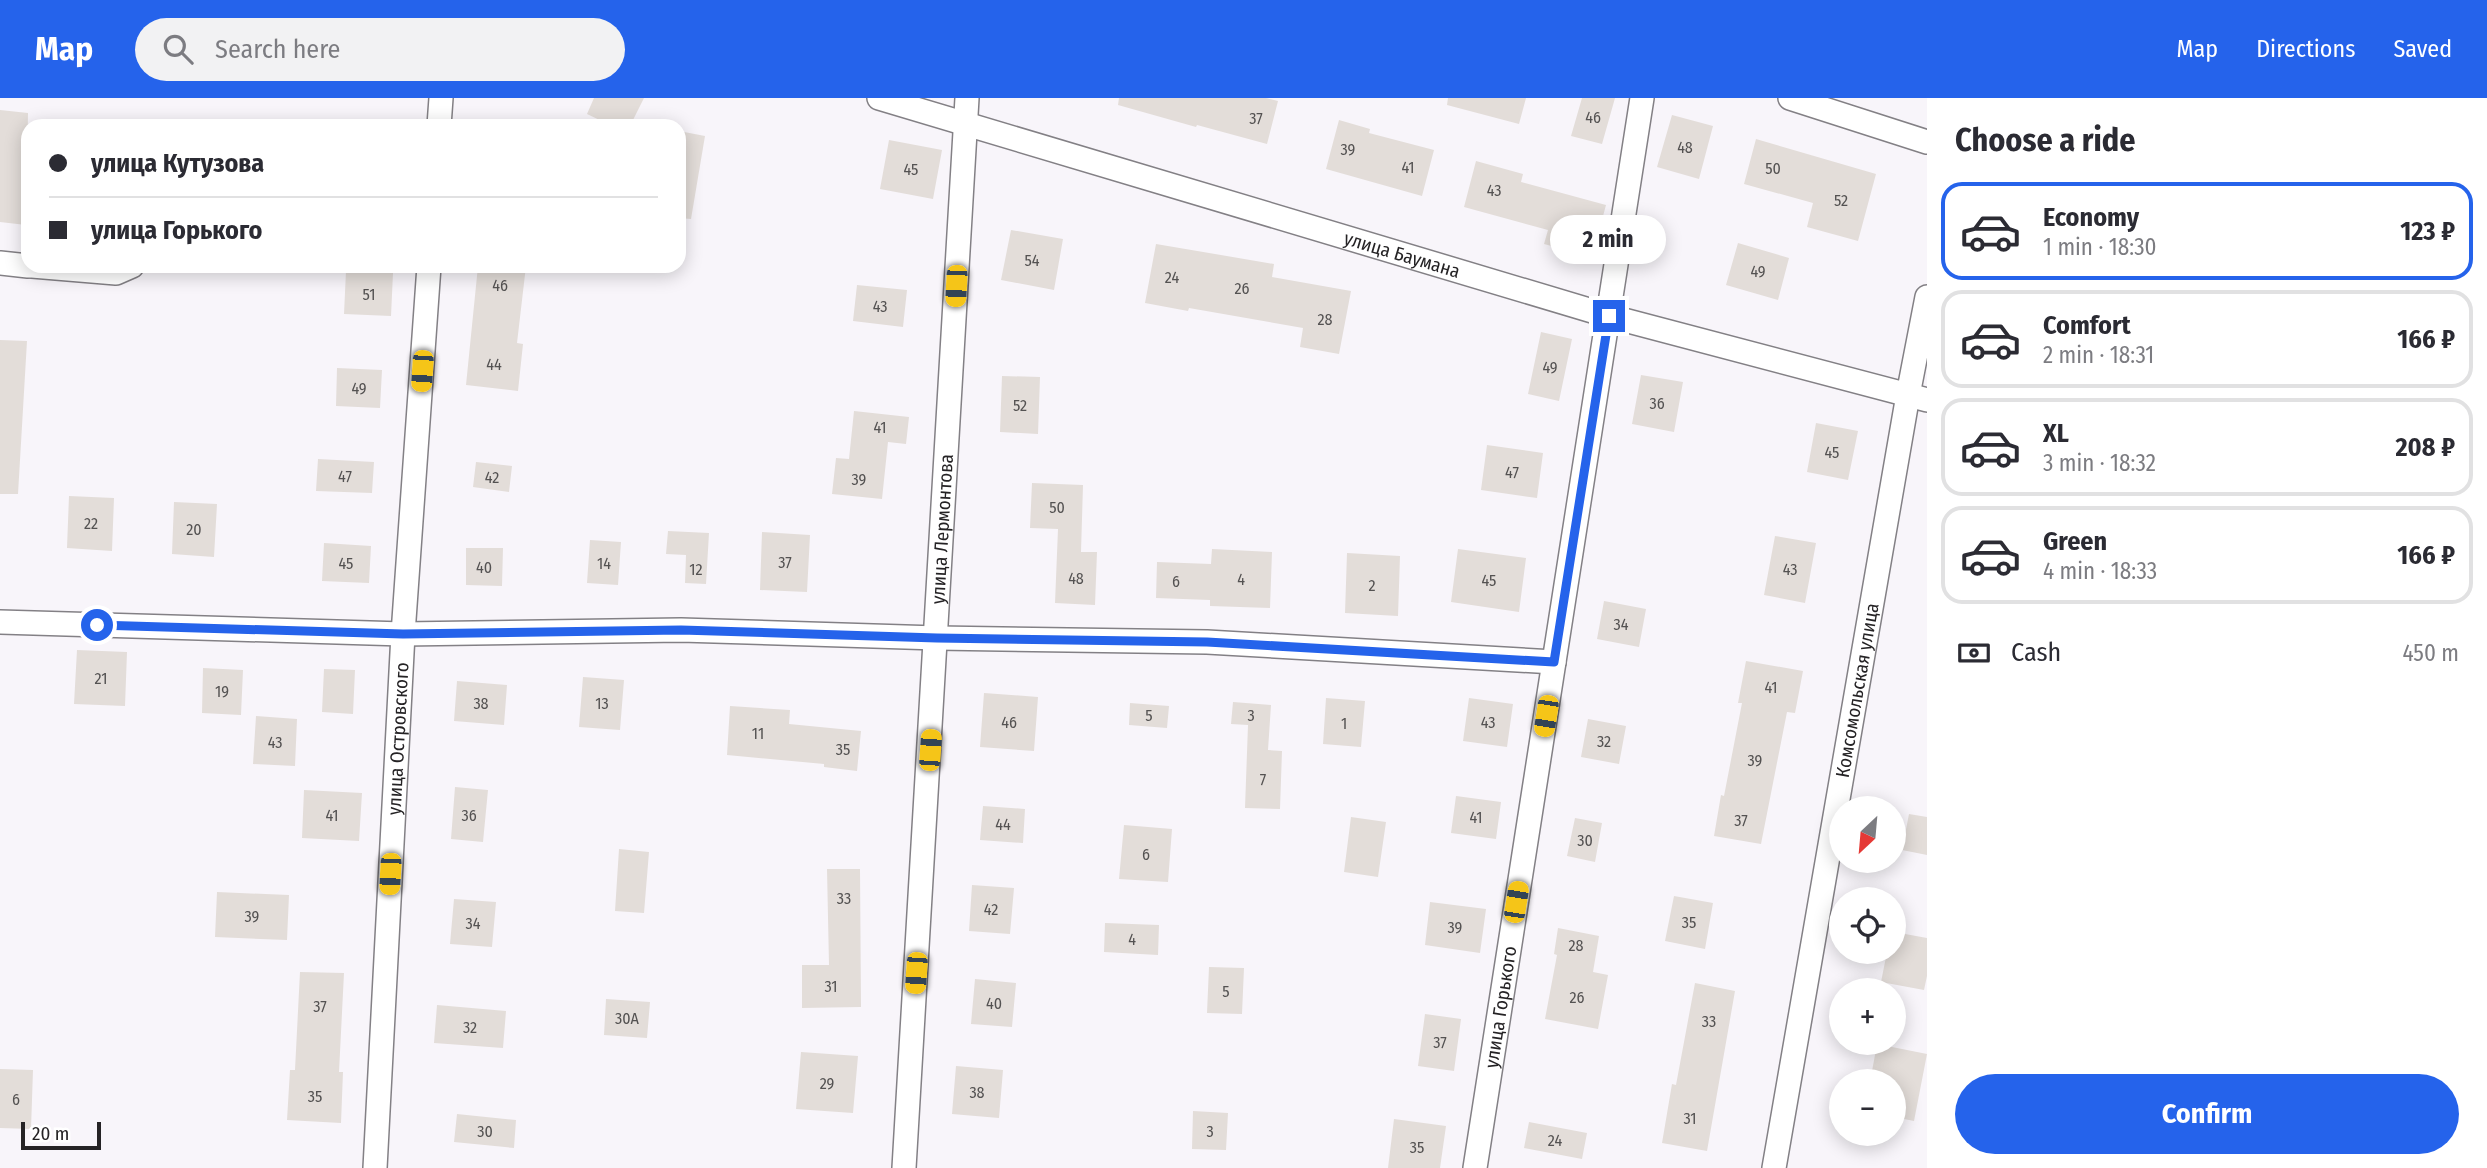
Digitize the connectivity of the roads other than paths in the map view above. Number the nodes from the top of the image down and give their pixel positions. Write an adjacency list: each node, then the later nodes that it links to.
1 (441, 98): 6 (street)
2 (879, 98): 7 (street, улица Баумана)
3 (967, 98): 7 (street, улица Лермонтова)
4 (1642, 98): 13 (street, улица Горького)
5 (1790, 98): 8 (street)
6 (440, 119)
7 (964, 124): 13 (street, улица Баумана); 17 (street, улица Лермонтова)
8 (1927, 142)
9 (0, 263): 10 (street)
10 (21, 265)
11 (429, 273): 16 (street, улица Островского)
12 (1927, 297): 14 (street, Комсомольская улица)
13 (1609, 316): 14 (street, улица Баумана); 18 (street, улица Горького)
14 (1917, 398): 22 (street, Комсомольская улица)
15 (0, 622): 16 (street)
16 (403, 634): 17 (street); 19 (street, улица Островского)
17 (937, 638): 18 (street); 20 (street, улица Лермонтова)
18 (1554, 662): 21 (street, улица Горького)
19 (375, 1168)
20 (904, 1168)
21 (1475, 1168)
22 (1774, 1168)

